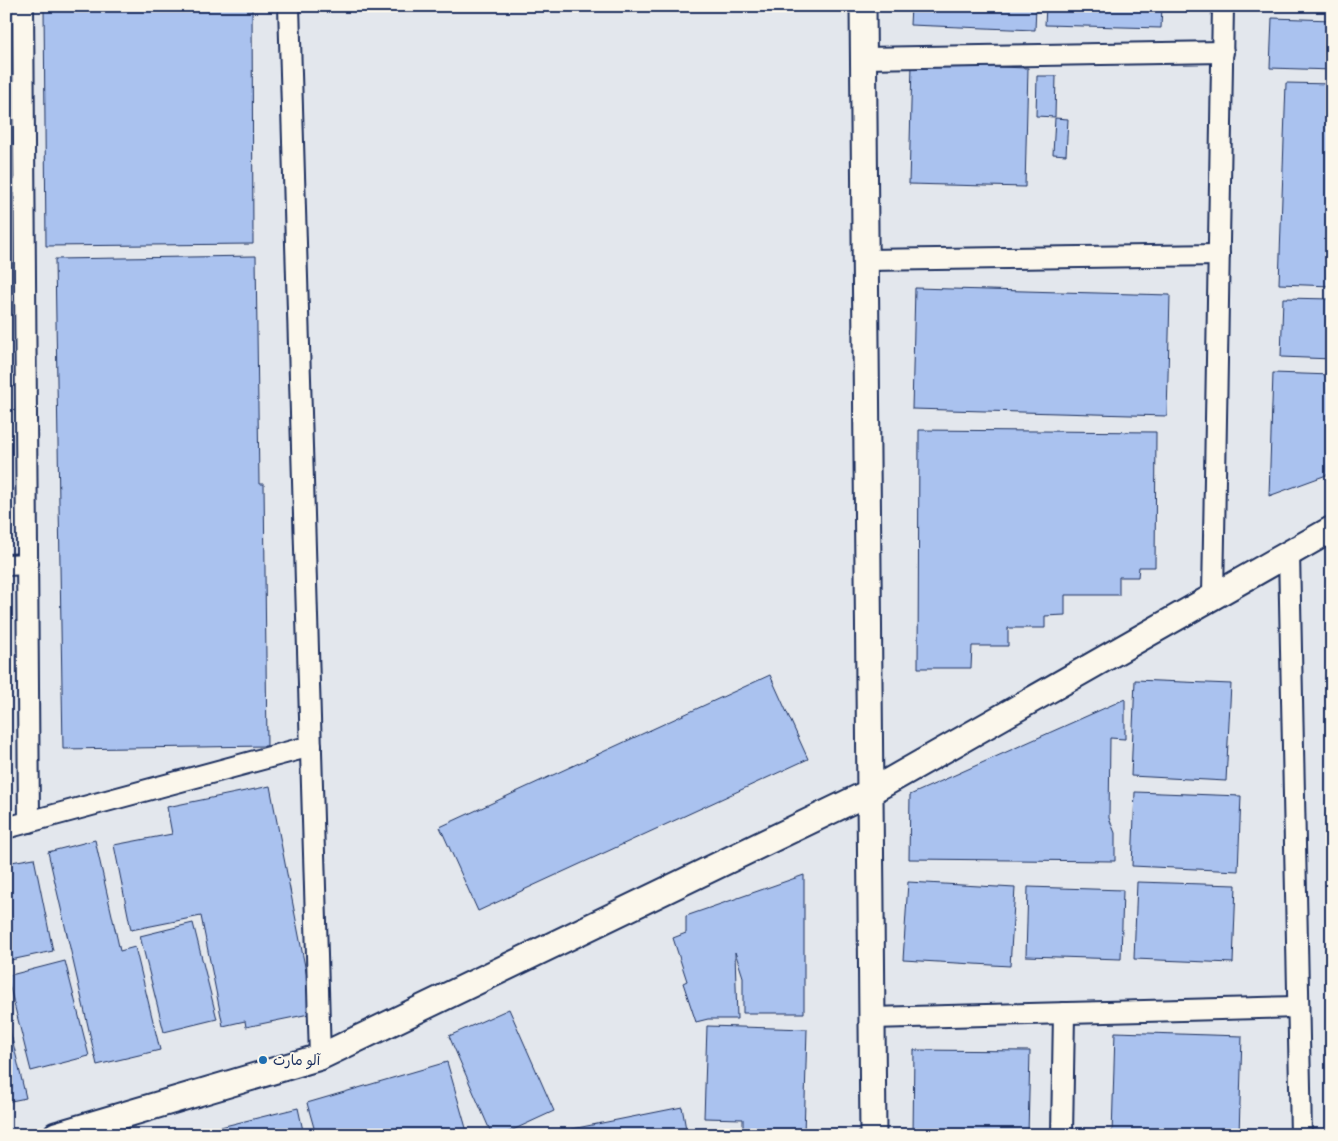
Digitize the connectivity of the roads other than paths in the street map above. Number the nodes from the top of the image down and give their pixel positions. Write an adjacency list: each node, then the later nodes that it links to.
1 (23, 6): 5 (street)
2 (289, 6): 16 (street)
3 (863, 6): 7 (street)
4 (1224, 6): 6 (street)
5 (15, 33): 10 (street)
6 (1223, 52): 7 (street); 8 (street)
7 (864, 58): 9 (street)
8 (1219, 255): 9 (street); 15 (street)
9 (866, 260): 17 (street)
10 (16, 289): 13 (street)
11 (1332, 529): 12 (street)
12 (1290, 553): 15 (street); 20 (street)
13 (28, 564): 14 (street); 18 (street)
14 (6, 565)
15 (1213, 596): 17 (street)
16 (311, 746): 18 (street); 23 (street)
17 (870, 792): 22 (street); 23 (street)
18 (30, 822): 19 (street)
19 (6, 828)
20 (1298, 1007): 21 (street); 27 (street)
21 (1064, 1013): 22 (street); 26 (street)
22 (872, 1018): 25 (street)
23 (320, 1057): 24 (street)
24 (56, 1135)
25 (873, 1135)
26 (1062, 1135)
27 (1301, 1135)

